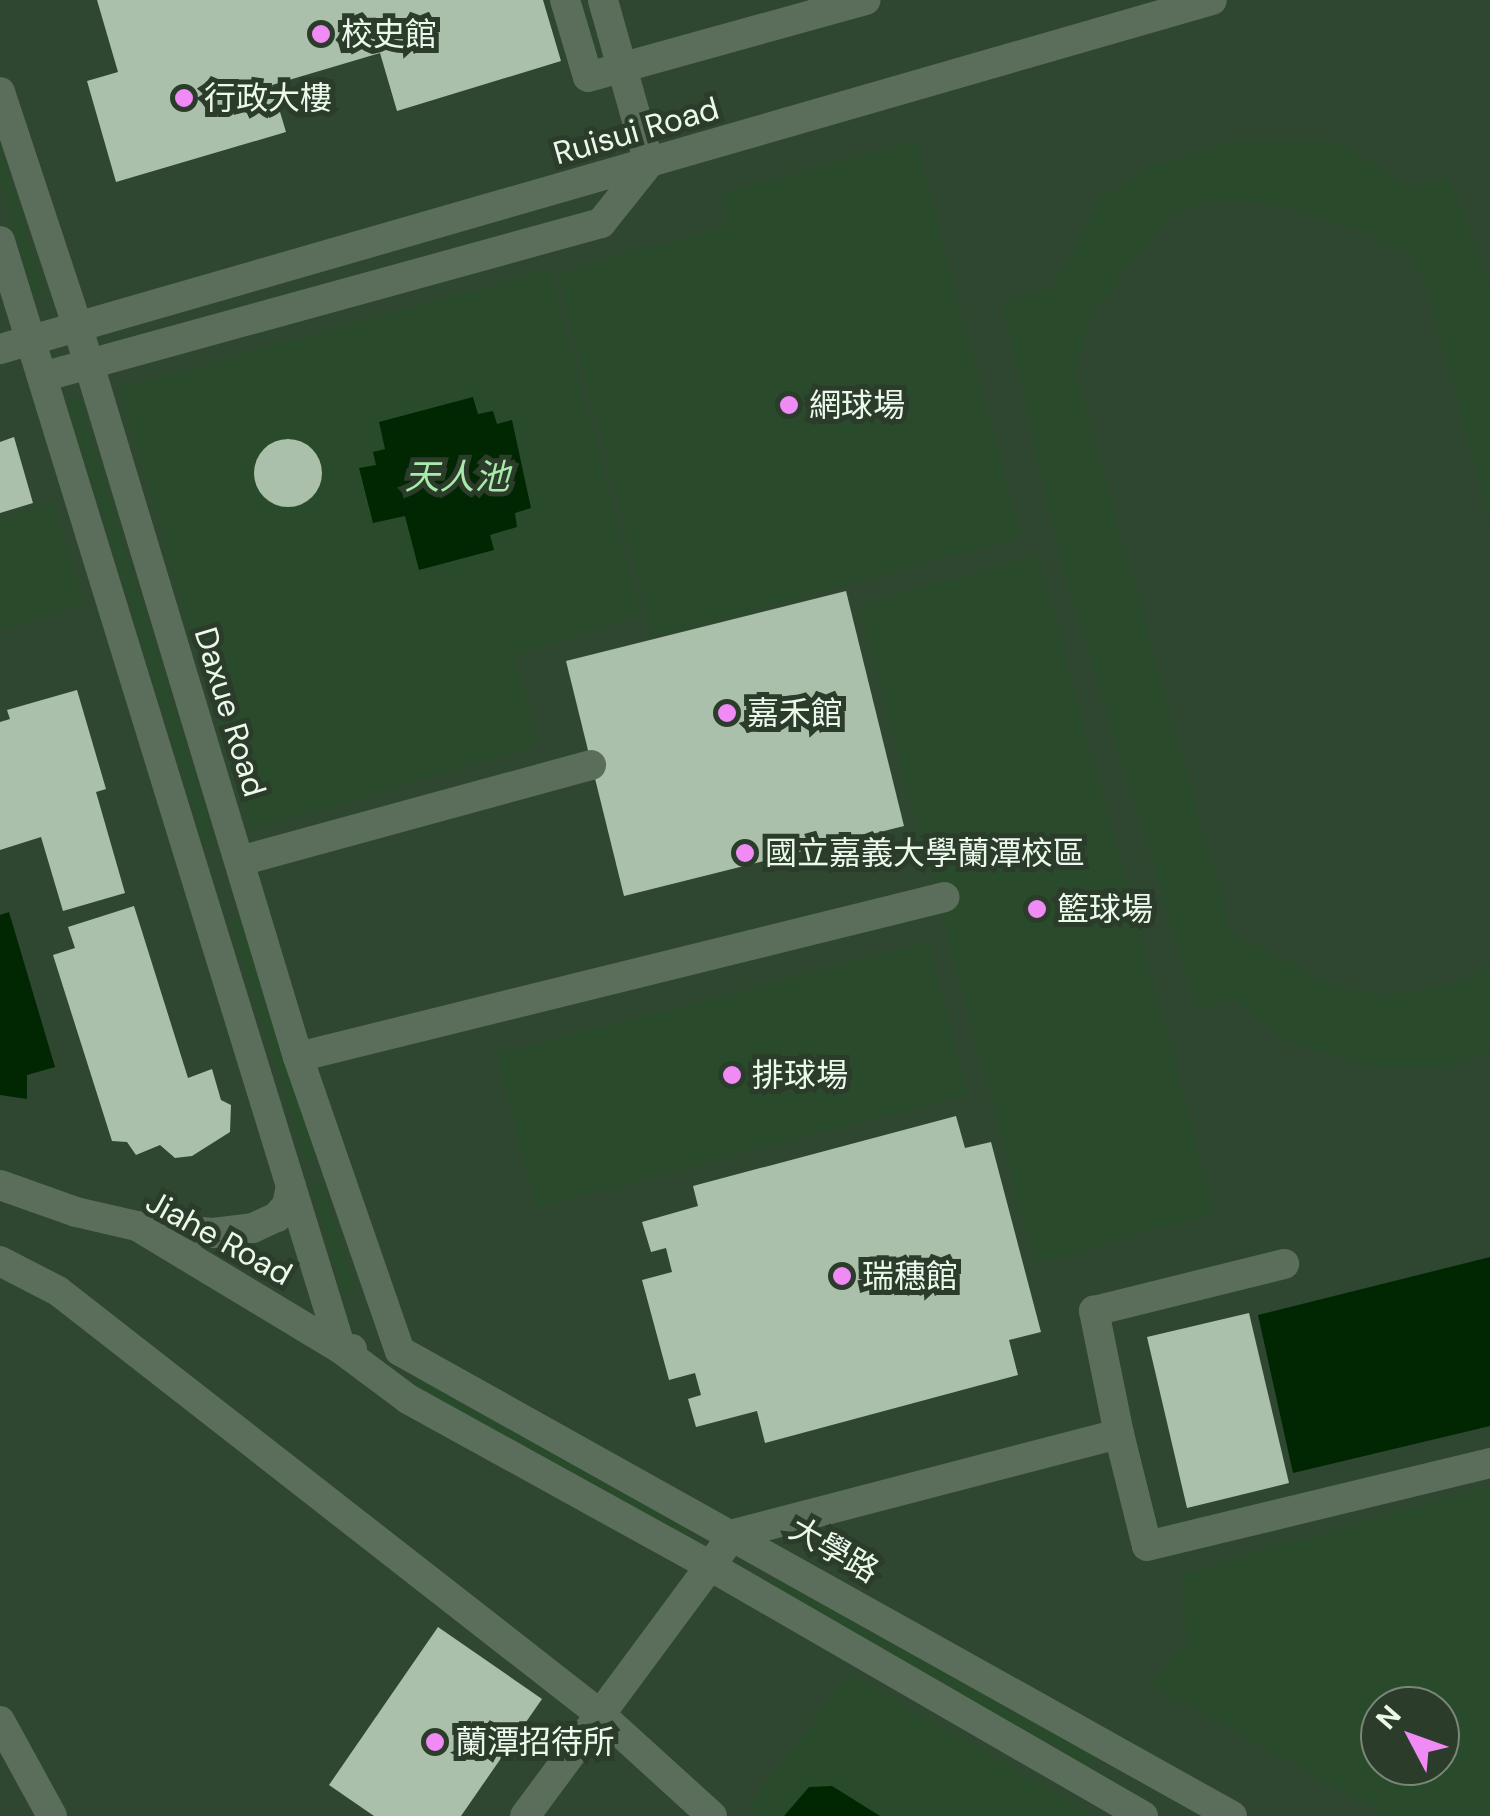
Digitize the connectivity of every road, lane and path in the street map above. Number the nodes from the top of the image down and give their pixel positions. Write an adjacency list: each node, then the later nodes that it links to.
1 (565, 0): 5 (street)
2 (603, 0): 5 (street)
3 (866, 0): 5 (street)
4 (1212, 0): 7 (street, Ruisui Road)
5 (622, 67): 7 (street)
6 (0, 92): 9 (street, Daxue Road)
7 (649, 163): 9 (street, Ruisui Road); 12 (street)
8 (0, 241): 10 (street)
9 (78, 328): 10 (street, Ruisui Road); 12 (street, Daxue Road)
10 (31, 341): 11 (street, Ruisui Road); 13 (street)
11 (0, 350)
12 (89, 364): 13 (street); 15 (street, Daxue Road)
13 (42, 377): 19 (street)
14 (591, 765): 15 (street)
15 (240, 861): 17 (street, Daxue Road)
16 (945, 897): 17 (street)
17 (298, 1057): 24 (street, Daxue Road)
18 (0, 1185): 20 (street, Jiahe Road)
19 (292, 1186): 20 (street); 23 (street)
20 (137, 1226): 23 (street, Jiahe Road)
21 (0, 1261): 29 (street)
22 (1284, 1264): 25 (street)
23 (342, 1348): 24 (street, Jiahe Road); 28 (street)
24 (400, 1351): 27 (street, 大學路)
25 (1119, 1434): 26 (street); 27 (street)
26 (1490, 1463)
27 (734, 1534): 28 (street); 31 (street, 大學路)
28 (710, 1566): 29 (street); 32 (street)
29 (601, 1715): 34 (street); 35 (street)
30 (0, 1721): 33 (street)
31 (1119, 1752): 32 (street); 37 (street, 大學路)
32 (1098, 1790): 36 (street)
33 (52, 1816)
34 (525, 1816)
35 (712, 1816)
36 (1144, 1816)
37 (1232, 1816)

